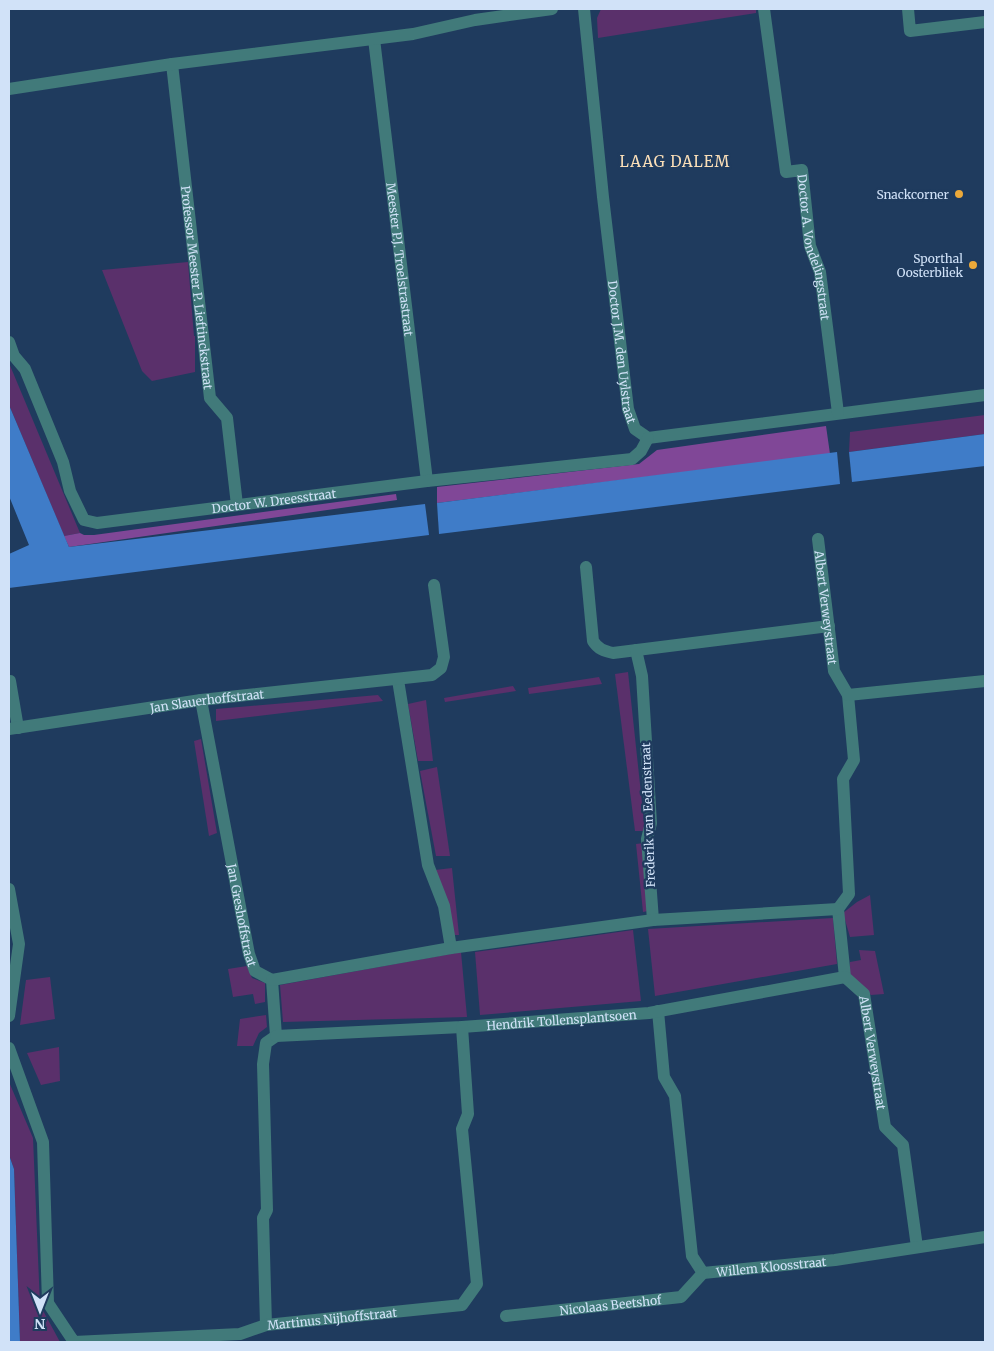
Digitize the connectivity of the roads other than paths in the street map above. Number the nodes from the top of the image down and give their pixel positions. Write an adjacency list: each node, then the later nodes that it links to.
1 (552, 9): 6 (street)
2 (584, 9): 12 (street, Doctor J.M. den Uylstraat)
3 (764, 9): 11 (street, Doctor A. Vondelingstraat)
4 (908, 9): 5 (street)
5 (985, 22)
6 (374, 39): 7 (street); 13 (street, Meester P.J. Troelstrastraat)
7 (172, 64): 8 (street); 14 (street, Professor Meester P. Lieftinckstraat)
8 (9, 89)
9 (9, 342): 14 (street, Doctor W. Dreesstraat)
10 (985, 395): 11 (street, Doctor J.M. den Uylstraat)
11 (838, 413): 12 (street, Doctor J.M. den Uylstraat)
12 (648, 438): 13 (street, Doctor W. Dreesstraat)
13 (427, 481): 14 (street, Doctor W. Dreesstraat)
14 (237, 505)
15 (818, 540): 18 (street, Albert Verweystraat)
16 (586, 567): 19 (street)
17 (434, 585): 20 (street, Jan Slauerhoffstraat)
18 (829, 626): 19 (street); 23 (street, Albert Verweystraat)
19 (636, 650): 28 (street, Frederik van Eedenstraat)
20 (398, 680): 24 (street, Jan Slauerhoffstraat); 29 (street)
21 (9, 681): 25 (street, Jan Slauerhoffstraat)
22 (985, 681): 23 (street)
23 (848, 695): 27 (street, Albert Verweystraat)
24 (201, 700): 25 (street, Jan Slauerhoffstraat); 31 (street, Jan Greshoffstraat)
25 (13, 728)
26 (9, 889): 33 (street)
27 (838, 909): 28 (street); 30 (street)
28 (653, 920): 29 (street)
29 (451, 948): 31 (street)
30 (845, 977): 32 (street, Hendrik Tollensplantsoen); 38 (street, Albert Verweystraat)
31 (272, 980): 35 (street)
32 (658, 1012): 34 (street, Hendrik Tollensplantsoen); 39 (street, Willem Kloosstraat)
33 (9, 1016)
34 (462, 1027): 35 (street, Hendrik Tollensplantsoen); 41 (street, Martinus Nijhoffstraat)
35 (276, 1036): 41 (street)
36 (9, 1048): 41 (street, Martinus Nijhoffstraat)
37 (985, 1237): 38 (street, Willem Kloosstraat)
38 (917, 1247): 39 (street, Willem Kloosstraat)
39 (703, 1273): 40 (street, Nicolaas Beetshof)
40 (506, 1316)
41 (266, 1325)

